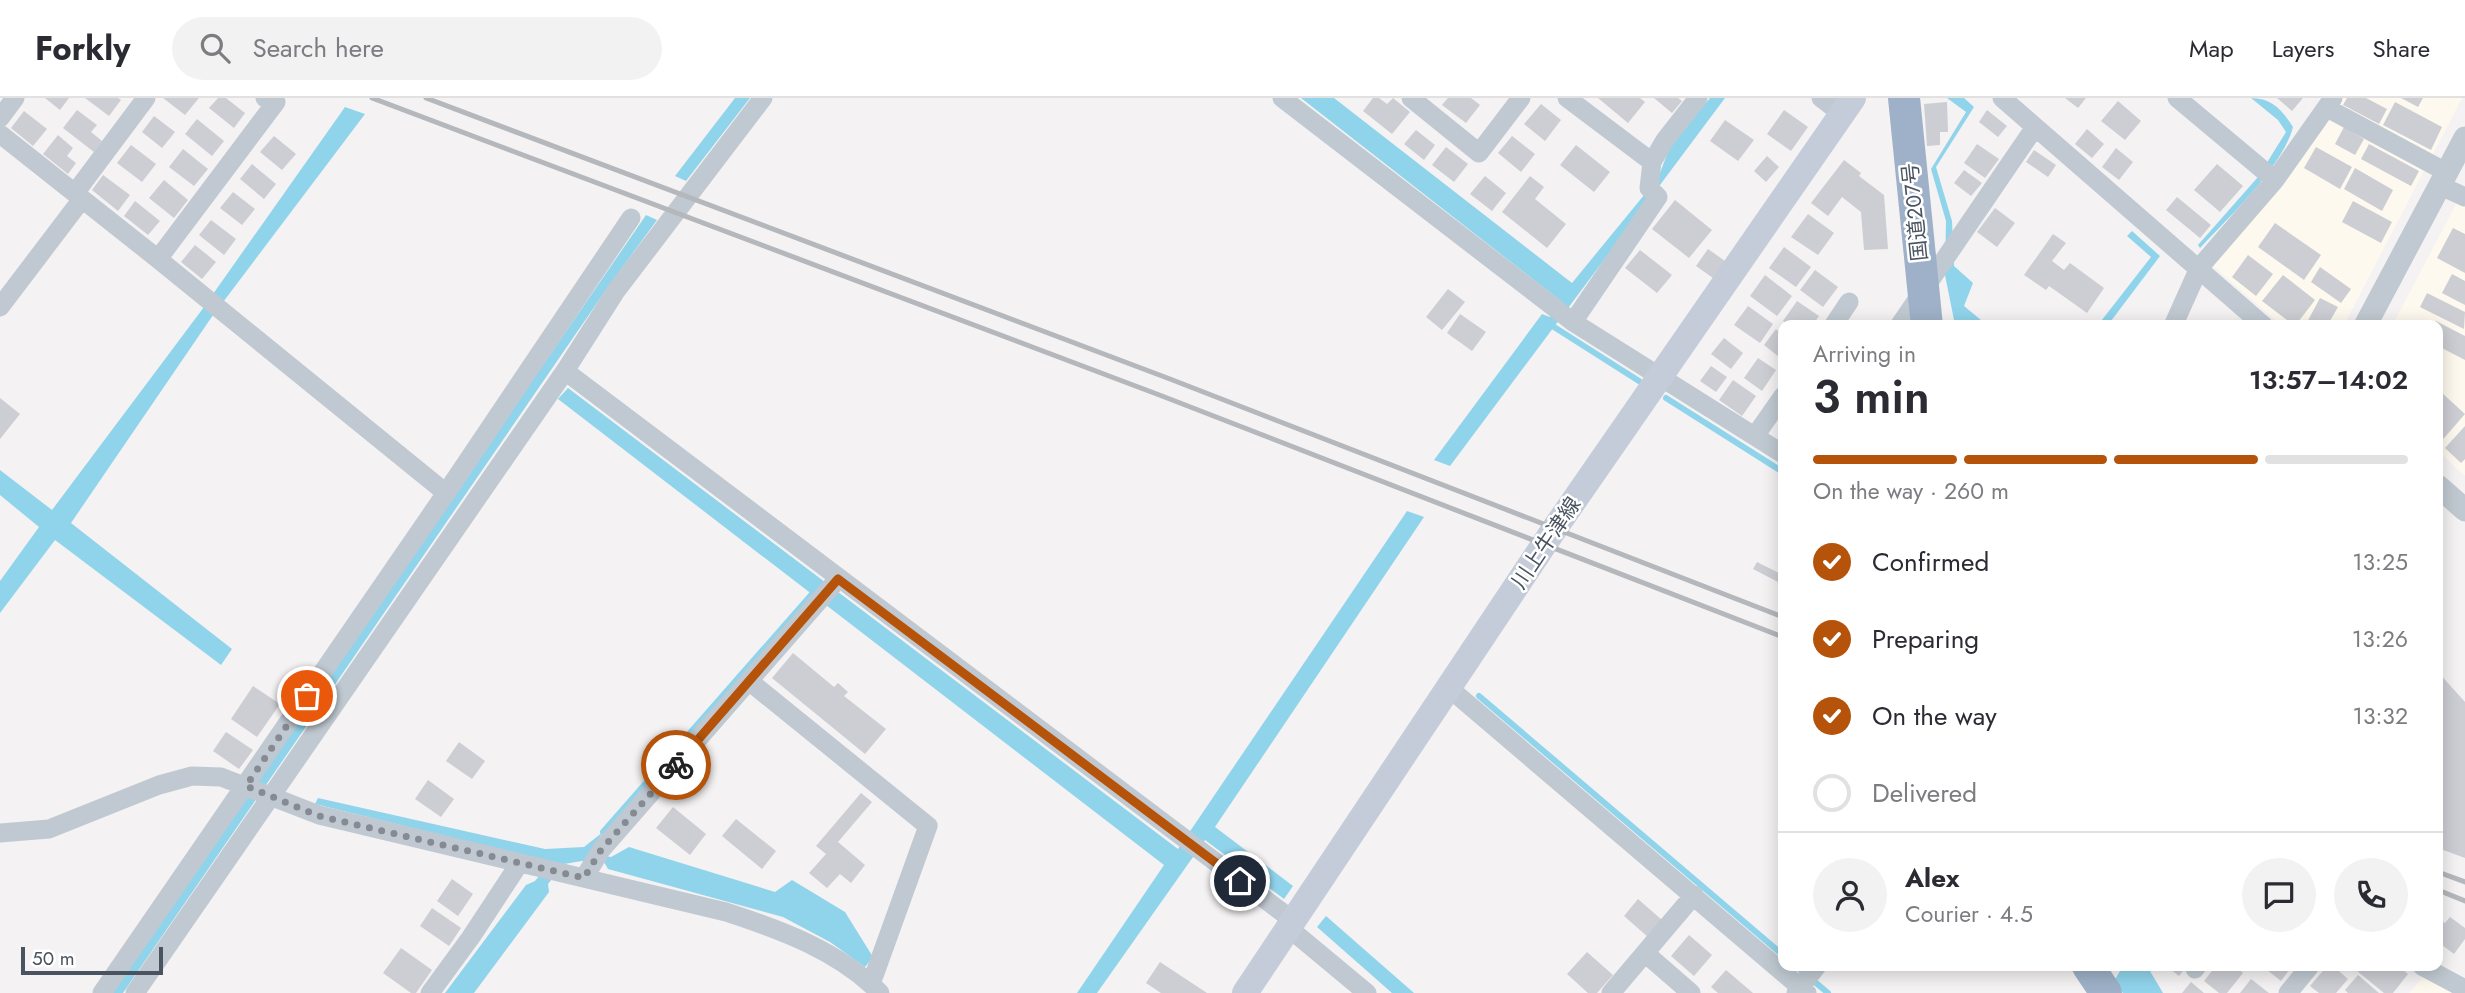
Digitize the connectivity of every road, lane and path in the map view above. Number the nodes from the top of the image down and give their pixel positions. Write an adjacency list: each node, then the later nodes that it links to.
1 (15, 98): 16 (street)
2 (146, 98): 23 (street)
3 (265, 98): 26 (street)
4 (763, 98): 38 (street)
5 (1282, 98): 37 (street)
6 (1411, 98): 7 (street)
7 (1521, 98)
8 (1567, 98): 20 (street)
9 (1698, 98): 20 (street)
10 (1821, 98): 15 (street)
11 (1904, 98): 28 (highway, 国道207号)
12 (2002, 98): 17 (street)
13 (2177, 98): 22 (street)
14 (2330, 103): 21 (street); 22 (street)
15 (1847, 106): 39 (main road, 川上牛津線)
16 (0, 118)
17 (2035, 127): 27 (street); 28 (street)
18 (0, 134): 23 (street)
19 (2465, 138): 21 (street)
20 (1652, 162): 37 (street)
21 (2444, 179): 24 (street); 36 (street)
22 (2275, 180): 27 (street)
23 (79, 196): 26 (street); 30 (street)
24 (2465, 197)
25 (631, 218): 44 (street)
26 (159, 259): 44 (street)
27 (2199, 268): 34 (street); 35 (street)
28 (1923, 290): 32 (street); 33 (highway, 国道207号)
29 (1849, 302): 31 (street)
30 (0, 307)
31 (1837, 320)
32 (1903, 320)
33 (1926, 320)
34 (2176, 320)
35 (2257, 320)
36 (2368, 320)
37 (1573, 322): 39 (street)
38 (565, 372): 46 (street); 50 (street)
39 (1661, 376): 41 (street); 48 (main road, 川上牛津線)
40 (1778, 403): 41 (street)
41 (1755, 436): 42 (street)
42 (1778, 451)
43 (2443, 490): 45 (street)
44 (446, 493): 49 (street)
45 (2465, 510)
46 (838, 579): 47 (street); 55 (street)
47 (749, 681): 53 (street); 63 (street)
48 (1449, 688): 54 (street); 55 (main road, 川上牛津線)
49 (246, 786): 50 (street); 51 (street); 66 (street)
50 (271, 796): 52 (street); 67 (street)
51 (0, 833)
52 (519, 864): 53 (street); 68 (street)
53 (592, 864): 63 (street)
54 (1694, 895): 56 (street); 57 (street)
55 (1292, 925): 69 (main road, 川上牛津線); 70 (street)
56 (1645, 953): 71 (street); 72 (street)
57 (1778, 970)
58 (1780, 971): 65 (street)
59 (1814, 971): 65 (street)
60 (2091, 971): 73 (highway)
61 (2306, 971): 74 (street)
62 (2428, 971): 64 (street)
63 (876, 988)
64 (2465, 989)
65 (1802, 991)
66 (102, 993)
67 (135, 993)
68 (430, 993)
69 (1245, 993)
70 (1367, 993)
71 (1611, 993)
72 (1691, 993)
73 (2106, 993)
74 (2288, 993)

